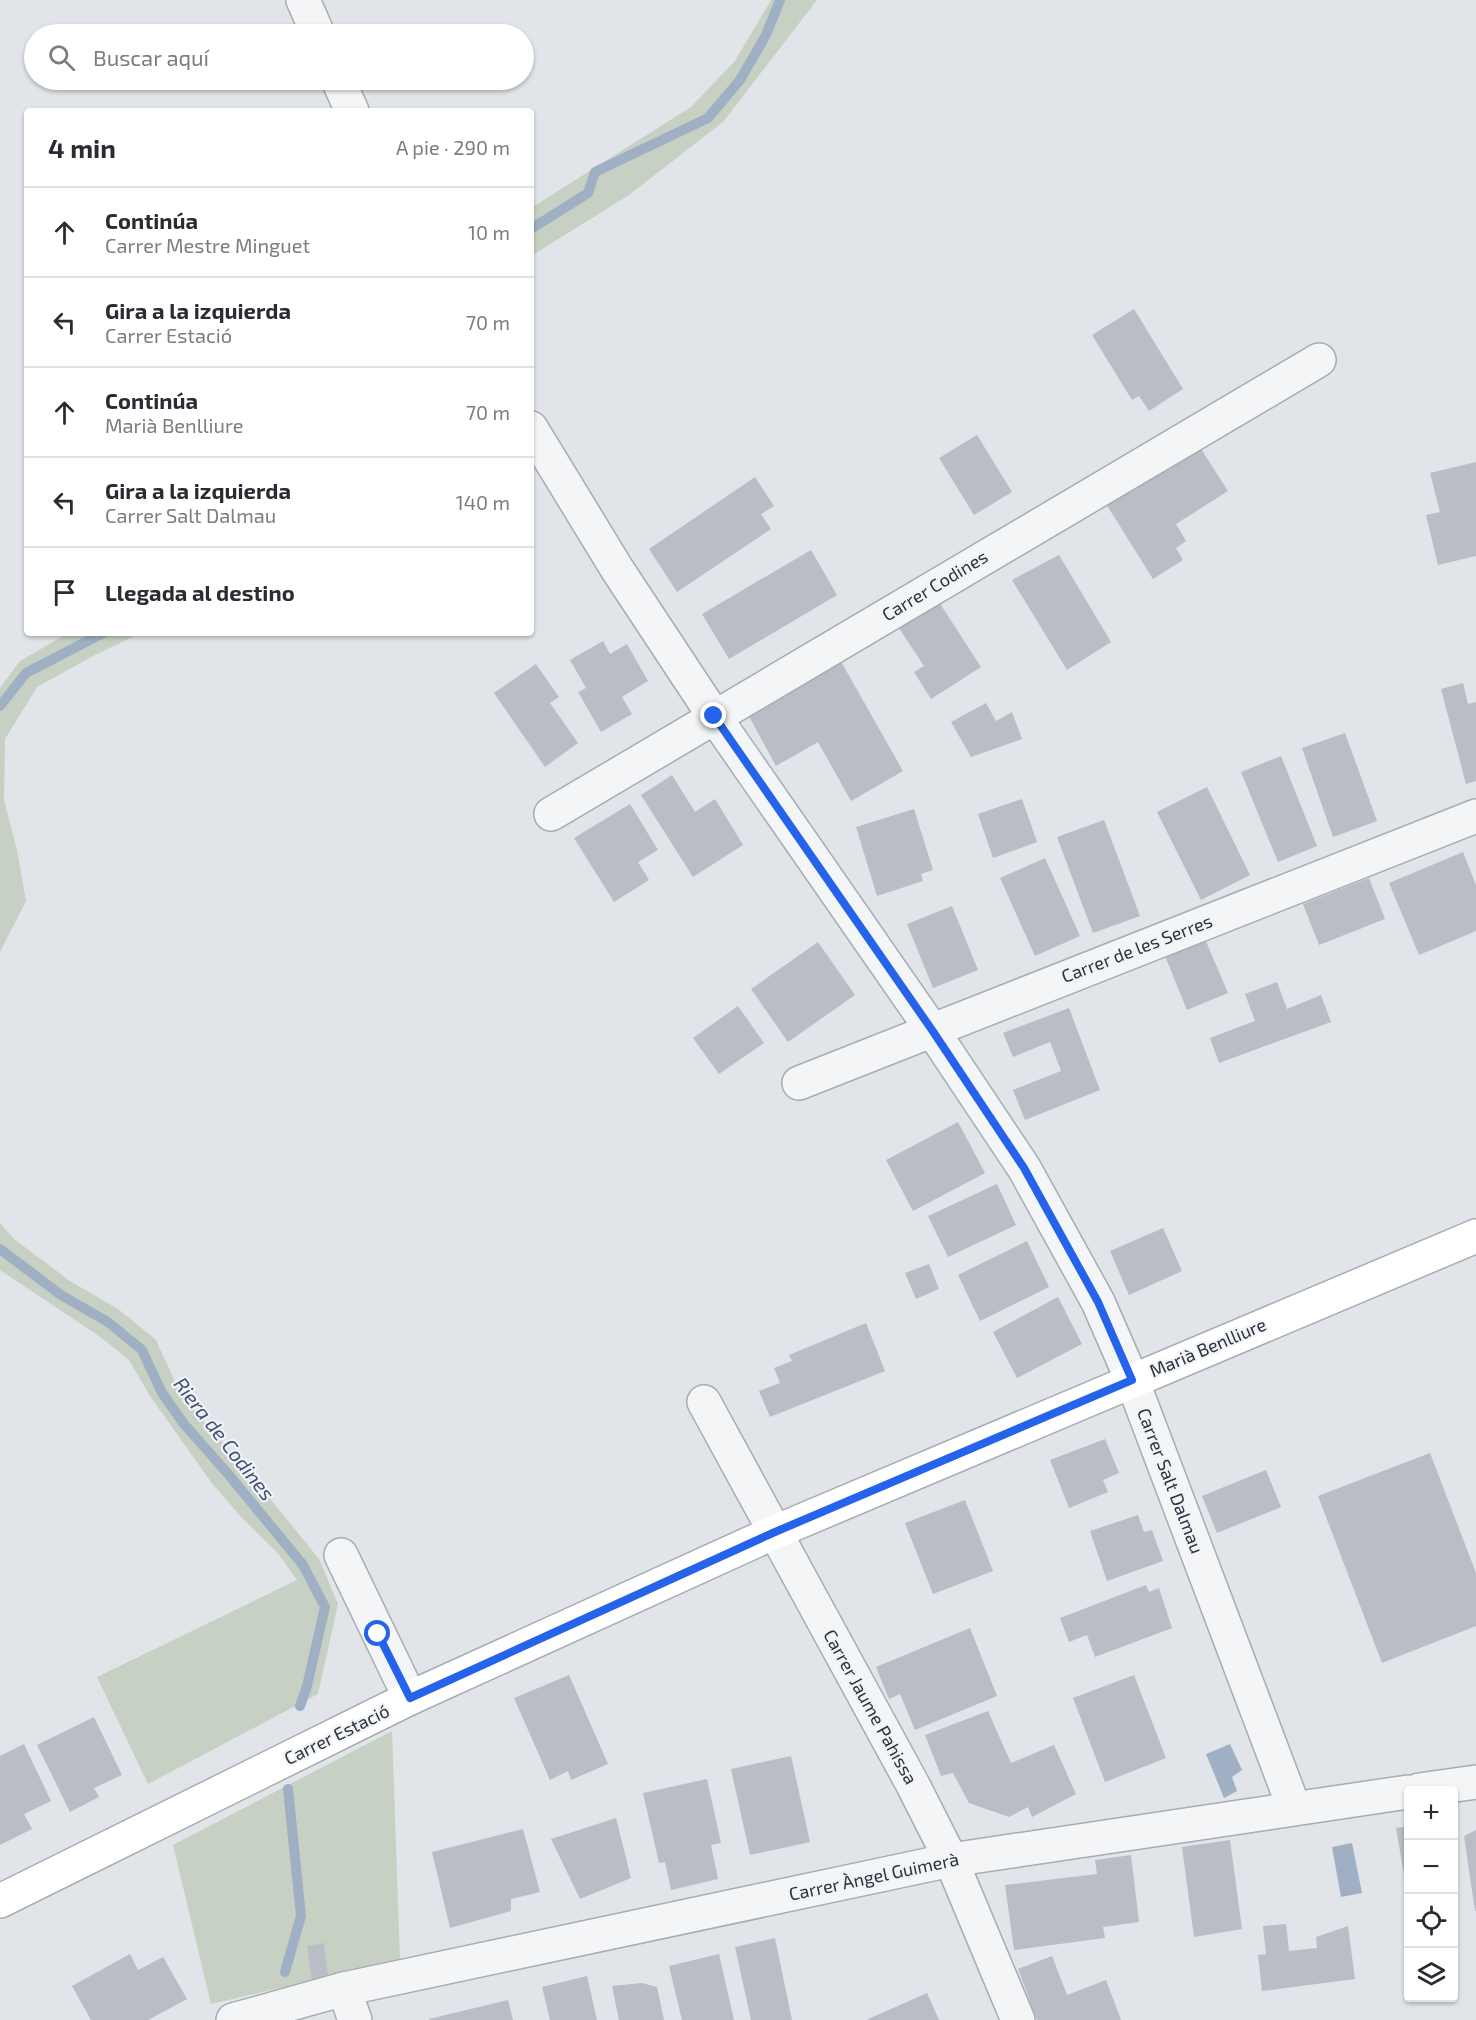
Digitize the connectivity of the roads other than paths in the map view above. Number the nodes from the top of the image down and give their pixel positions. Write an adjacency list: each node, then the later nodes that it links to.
1 (303, 0): 2 (street)
2 (314, 24)
3 (343, 90): 4 (street)
4 (351, 108)
5 (1319, 360): 7 (street, Carrer Codines)
6 (534, 433): 7 (street, Carrer Salt Dalmau)
7 (714, 716): 8 (street, Carrer Codines); 10 (street, Carrer Salt Dalmau)
8 (551, 814)
9 (1476, 816): 10 (street, Carrer de les Serres)
10 (932, 1030): 11 (street, Carrer de les Serres); 13 (street, Carrer Salt Dalmau)
11 (799, 1083)
12 (1476, 1236): 13 (street, Marià Benlliure)
13 (1132, 1380): 15 (street, Marià Benlliure); 21 (street, Carrer Salt Dalmau)
14 (704, 1402): 15 (street, Carrer Jaume Pahissa)
15 (775, 1532): 17 (street, Carrer Estació); 22 (street, Carrer Jaume Pahissa)
16 (341, 1555): 17 (street)
17 (410, 1698): 23 (street, Carrer Estació)
18 (1476, 1782): 19 (street)
19 (1451, 1786)
20 (1404, 1793): 21 (street, Carrer Àngel Guimerà)
21 (1294, 1808): 22 (street, Carrer Àngel Guimerà)
22 (951, 1860): 24 (street, Carrer Àngel Guimerà); 27 (street, Carrer Jaume Pahissa)
23 (0, 1901)
24 (344, 1989): 25 (street, Carrer Àngel Guimerà); 26 (street)
25 (233, 2020)
26 (355, 2020)
27 (1018, 2020)

